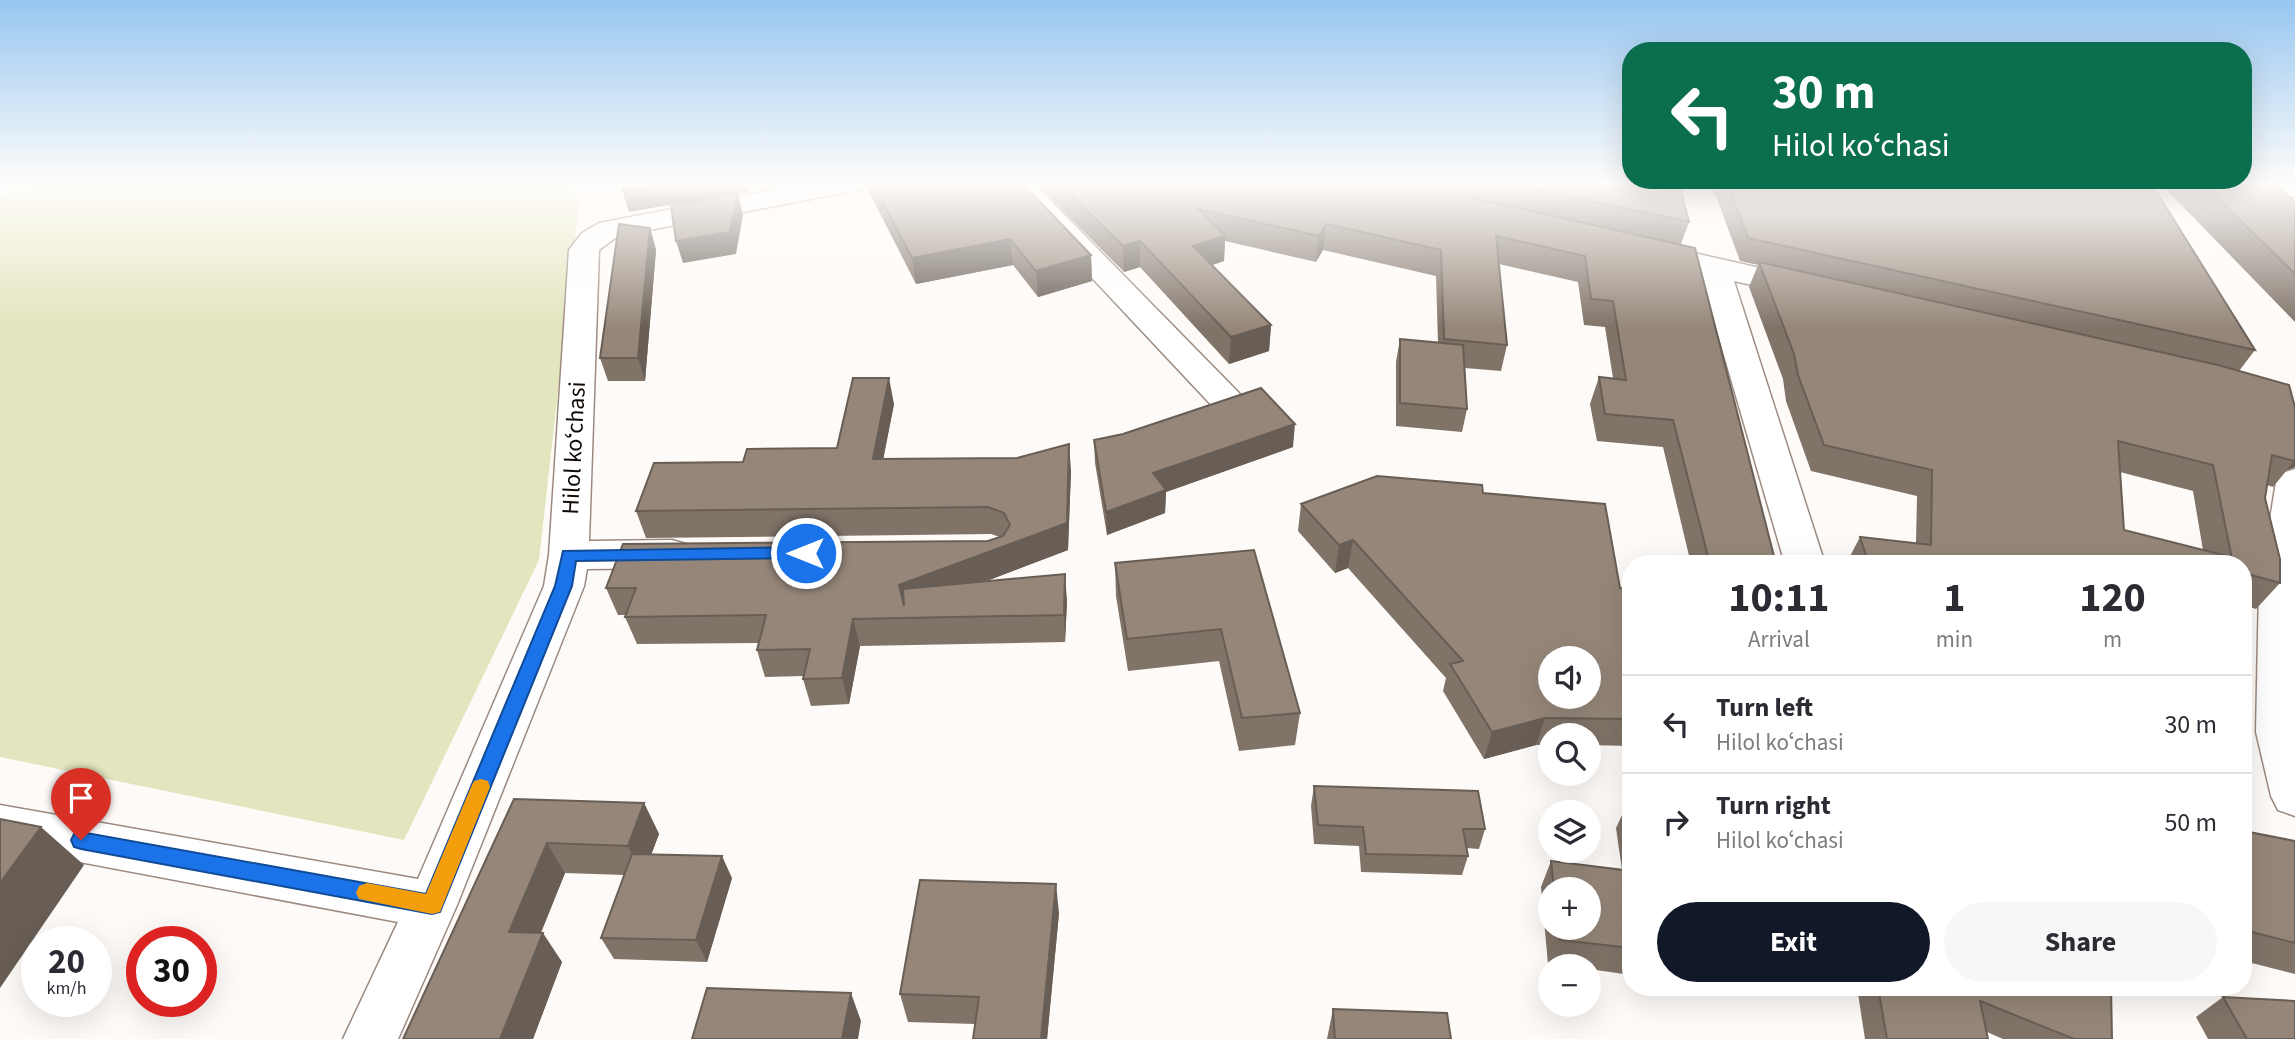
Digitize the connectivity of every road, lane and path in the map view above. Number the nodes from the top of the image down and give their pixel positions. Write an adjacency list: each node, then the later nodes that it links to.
1 (605, 231): 9 (street, Hilol koʻchasi)
2 (1064, 231): 6 (street)
3 (1621, 246): 4 (street)
4 (1714, 267): 5 (street); 10 (street)
5 (1834, 294)
6 (1227, 401)
7 (2295, 482): 11 (street)
8 (705, 554): 9 (street)
9 (569, 555): 13 (street, Hilol koʻchasi)
10 (1802, 555)
11 (2295, 796)
12 (0, 826): 13 (street)
13 (432, 905): 14 (street, Hilol koʻchasi)
14 (370, 1039)

